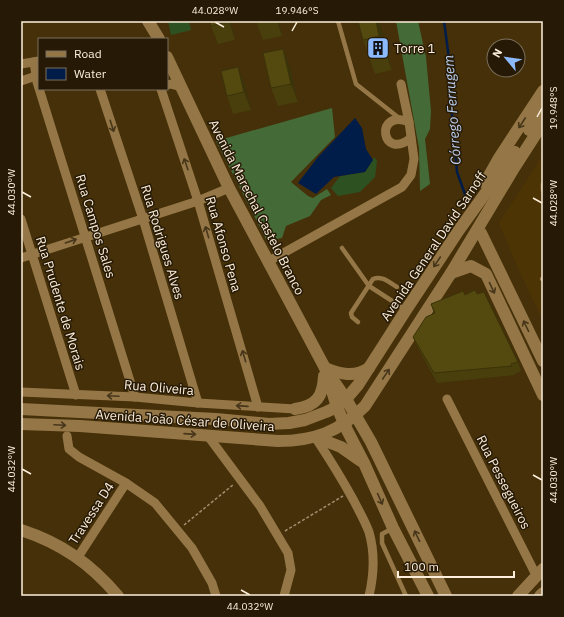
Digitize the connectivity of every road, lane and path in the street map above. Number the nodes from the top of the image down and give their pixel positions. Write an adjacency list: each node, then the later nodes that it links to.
1 (148, 21): 4 (main road)
2 (154, 21): 5 (main road)
3 (338, 21): 19 (lane)
4 (158, 38)
5 (159, 38)
6 (168, 59): 13 (main road, Avenida Marechal Castelo Branco)
7 (36, 61): 8 (street); 9 (street, Rua Campos Sales)
8 (21, 64)
9 (37, 76): 10 (street)
10 (21, 81)
11 (401, 84): 20 (street)
12 (168, 85): 13 (street)
13 (181, 87): 25 (main road, Avenida Marechal Castelo Branco)
14 (41, 90): 32 (street, Rua Campos Sales)
15 (100, 90): 29 (street, Rua Rodrigues Alves, one-way to 29)
16 (162, 91): 27 (street, Rua Afonso Pena, one-way to 16)
17 (543, 91): 30 (main road, one-way to 30)
18 (543, 109): 30 (main road, Avenida General David Sarnoff)
19 (399, 118): 20 (street); 22 (street)
20 (409, 122): 22 (street)
21 (543, 123): 35 (main road, Avenida General David Sarnoff)
22 (411, 138): 37 (street)
23 (543, 138): 31 (main road)
24 (543, 184): 26 (lane)
25 (229, 188): 27 (street); 37 (main road, Avenida Marechal Castelo Branco)
26 (543, 190)
27 (198, 201): 29 (street); 54 (street, Rua Afonso Pena, one-way to 27)
28 (21, 219): 34 (street, Rua Prudente de Morais)
29 (143, 219): 32 (street); 51 (street, Rua Rodrigues Alves)
30 (459, 230): 41 (main road, Avenida General David Sarnoff, one-way to 41)
31 (481, 233): 35 (main road); 43 (main road, one-way to 31)
32 (86, 236): 34 (street, one-way to 32); 49 (street, Rua Campos Sales)
33 (342, 248): 39 (lane)
34 (33, 254): 36 (street); 47 (street, Rua Prudente de Morais)
35 (462, 254): 38 (main road, Avenida General David Sarnoff)
36 (21, 258)
37 (268, 261): 45 (main road, Avenida Marechal Castelo Branco)
38 (451, 273): 48 (main road, one-way to 48); 53 (main road, Avenida General David Sarnoff, one-way to 38)
39 (369, 286): 40 (lane); 41 (lane); 42 (lane)
40 (397, 287)
41 (406, 310): 44 (main road, Avenida General David Sarnoff)
42 (358, 322)
43 (543, 361)
44 (371, 366): 45 (main road); 52 (main road, Avenida General David Sarnoff)
45 (325, 368): 52 (main road, Avenida Marechal Castelo Branco); 56 (main road)
46 (21, 392): 47 (street, Rua Oliveira)
47 (76, 395): 49 (street, Rua Oliveira, one-way to 47)
48 (543, 395)
49 (136, 397): 51 (street, Rua Oliveira)
50 (447, 399): 74 (street, Rua Pessegueiros)
51 (198, 403): 54 (street, Rua Oliveira, one-way to 51)
52 (341, 403): 57 (main road, Avenida João César de Oliveira); 58 (main road); 59 (main road)
53 (365, 406): 58 (main road, Avenida General David Sarnoff); 64 (main road)
54 (258, 407): 56 (street, Rua Oliveira)
55 (21, 409): 57 (main road, Avenida João César de Oliveira)
56 (295, 409): 57 (main road)
57 (324, 413)
58 (355, 415): 59 (main road, Avenida General David Sarnoff); 64 (main road)
59 (344, 423): 63 (main road, Avenida João César de Oliveira); 65 (main road)
60 (21, 424): 62 (main road, Avenida João César de Oliveira, one-way to 62)
61 (67, 436): 67 (street)
62 (208, 436): 63 (main road, Avenida João César de Oliveira); 66 (street)
63 (315, 437): 65 (main road); 68 (street)
64 (371, 442): 82 (main road, one-way to 64)
65 (364, 463): 69 (main road, one-way to 69)
66 (240, 479): 71 (path); 72 (street)
67 (126, 483): 71 (street); 73 (street, Travessa D4)
68 (349, 493): 72 (path); 79 (street)
69 (393, 528): 80 (lane); 81 (main road)
70 (21, 530): 73 (main road)
71 (178, 530): 77 (street)
72 (278, 535): 78 (street)
73 (78, 557): 76 (main road)
74 (540, 573): 83 (main road)
75 (543, 592): 84 (main road)
76 (118, 596)
77 (216, 596)
78 (284, 596)
79 (370, 596)
80 (406, 596)
81 (428, 596)
82 (446, 596)
83 (518, 596)
84 (540, 596)

